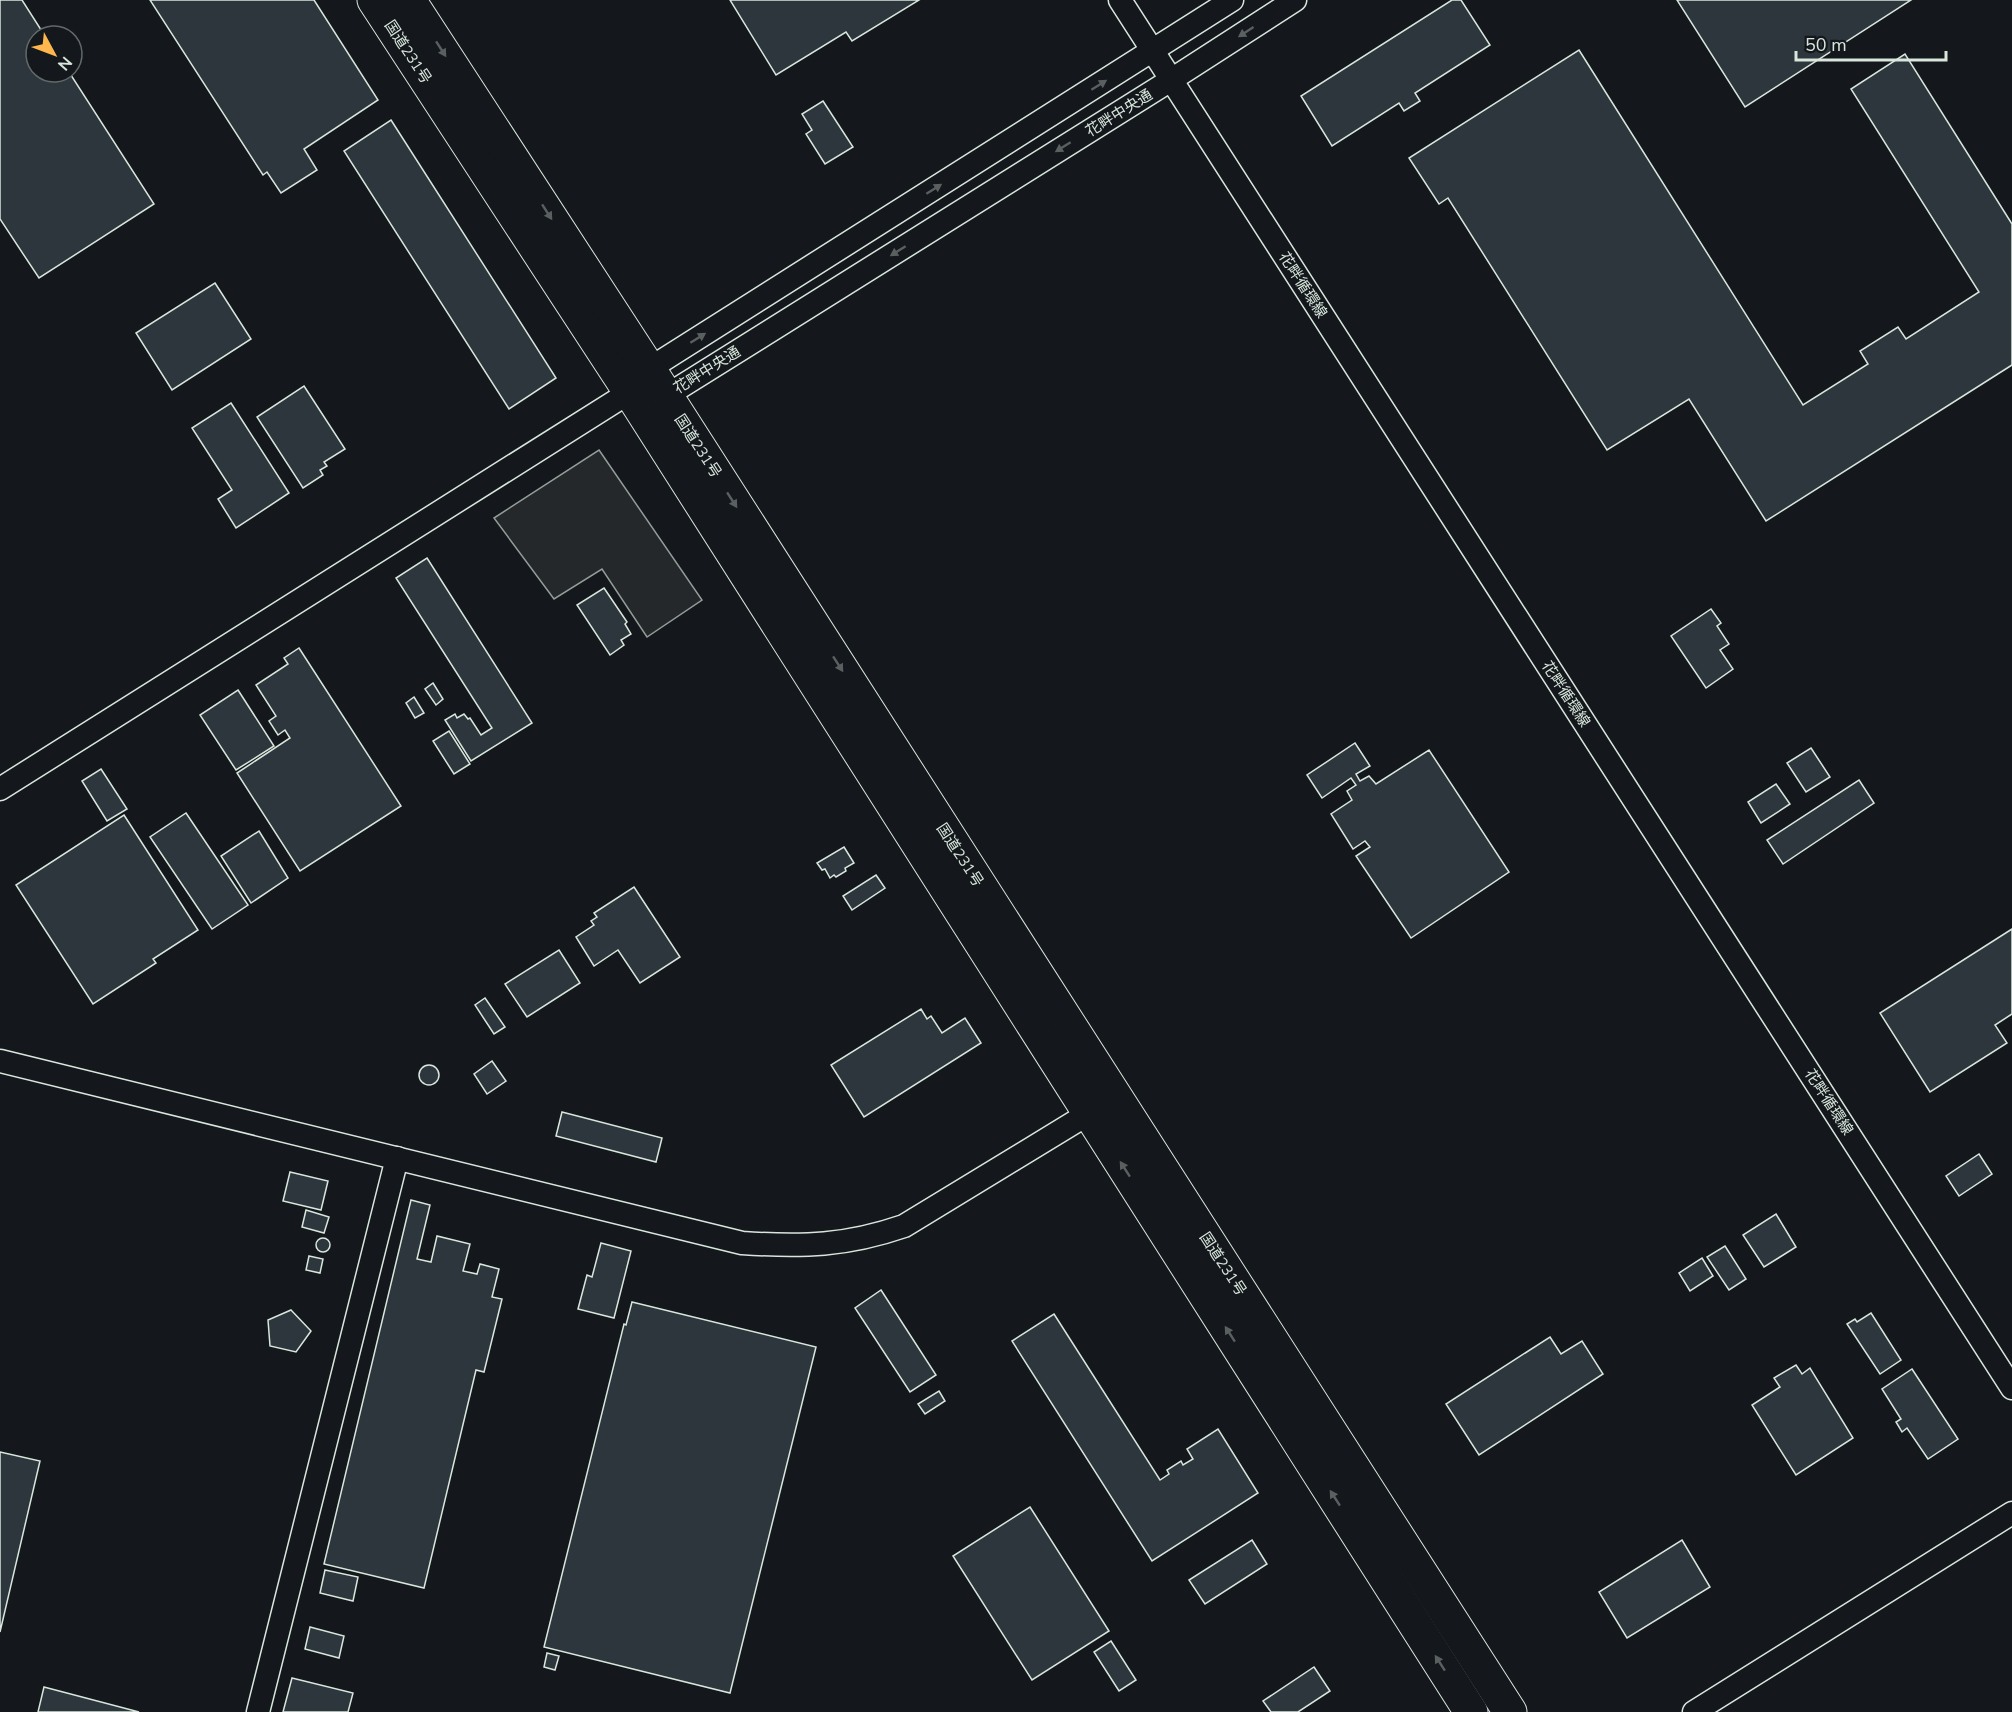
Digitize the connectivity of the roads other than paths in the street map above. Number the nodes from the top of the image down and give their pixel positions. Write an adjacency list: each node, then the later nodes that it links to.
1 (374, 0): 8 (highway, 国道231号)
2 (409, 0): 8 (highway, 国道231号, one-way to 8)
3 (1120, 0): 6 (street, 花畔循環線)
4 (1232, 0): 6 (street, 花畔中央通)
5 (1295, 0): 7 (street, 花畔中央通, one-way to 7)
6 (1152, 51): 7 (street, 花畔循環線); 8 (street, 花畔中央通, one-way to 6)
7 (1171, 80): 8 (street, 花畔中央通, one-way to 8); 13 (street, 花畔循環線)
8 (648, 386): 9 (street); 11 (highway, 国道231号)
9 (0, 789)
10 (0, 1061): 12 (street)
11 (1103, 1105): 12 (street); 16 (highway, 国道231号, one-way to 11); 17 (highway, 国道231号)
12 (397, 1158): 15 (street)
13 (2012, 1388)
14 (2012, 1513): 18 (street)
15 (258, 1712)
16 (1471, 1712)
17 (1510, 1712)
18 (1694, 1712)

